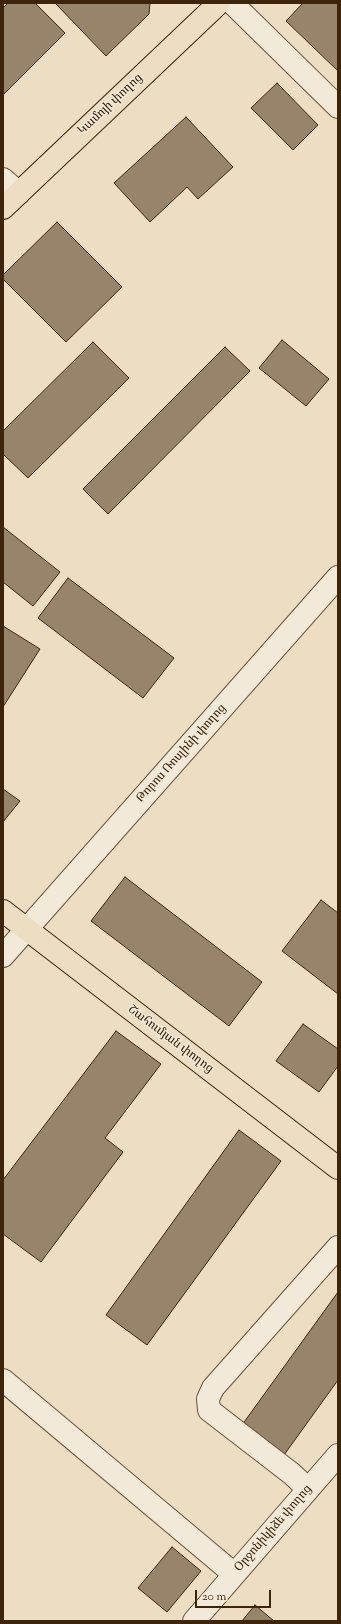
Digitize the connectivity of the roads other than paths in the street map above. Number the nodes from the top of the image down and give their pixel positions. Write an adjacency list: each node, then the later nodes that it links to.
1 (219, 3): 4 (main road, Կամոյի փողոց)
2 (232, 3): 3 (street)
3 (338, 107)
4 (11, 186): 5 (main road, Կամոյի փողոց)
5 (3, 208)
6 (338, 578): 8 (street, Թորոս Ռոսլինի փողոց)
7 (3, 912): 8 (main road, Շահումյան փողոց)
8 (26, 930): 9 (street, Թորոս Ռոսլինի փողոց); 10 (main road, Շահումյան փողոց)
9 (3, 956)
10 (338, 1168)
11 (338, 1247): 14 (street)
12 (3, 1380): 15 (street)
13 (338, 1455): 14 (street, Օրջոնիկիձե փողոց)
14 (308, 1489): 15 (street, Օրջոնիկիձե փողոց)
15 (234, 1574): 16 (street, Օրջոնիկիձե փողոց)
16 (194, 1621)

